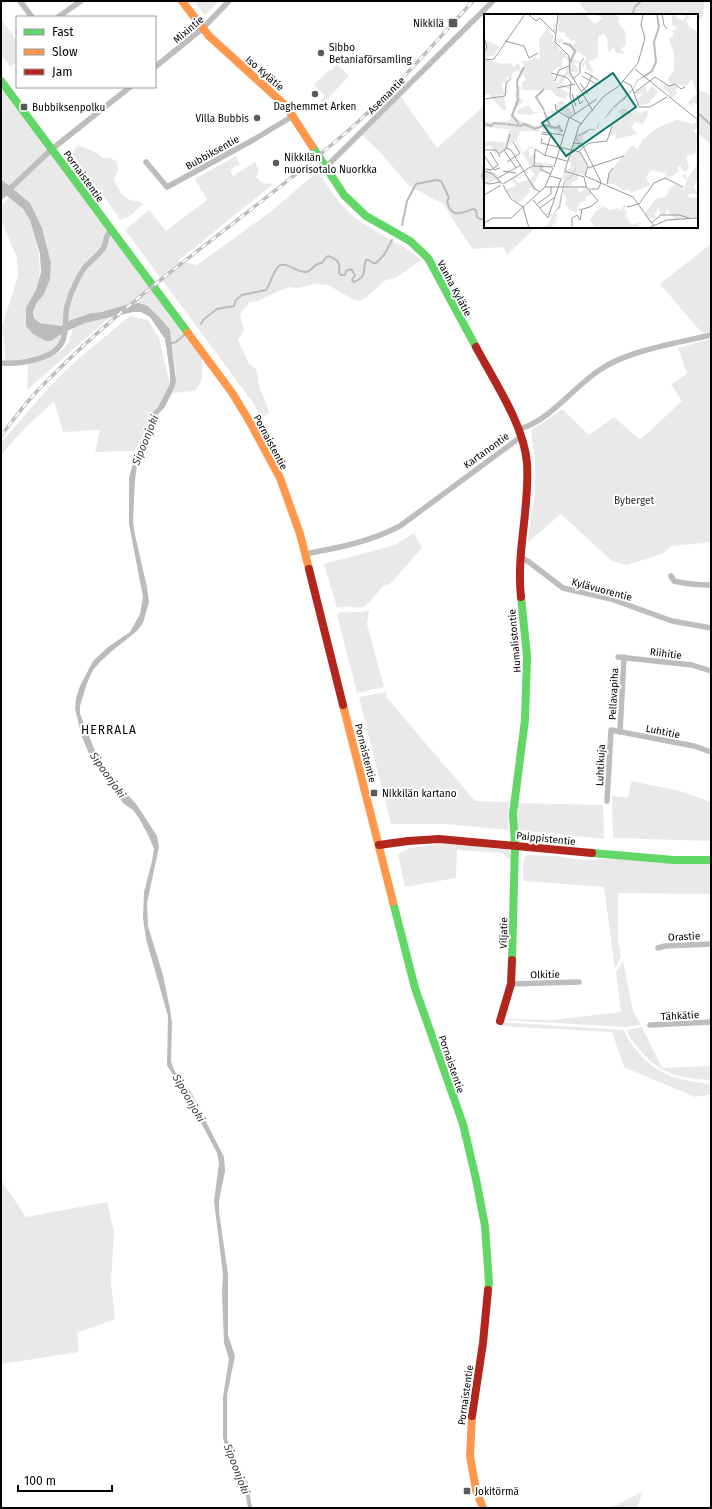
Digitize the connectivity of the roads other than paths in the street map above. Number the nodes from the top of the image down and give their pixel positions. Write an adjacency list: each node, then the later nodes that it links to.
1 (20, 1): 6 (street)
2 (81, 1): 7 (street)
3 (182, 1): 8 (street, Iso Kylätie)
4 (229, 1): 8 (street, Mixintie)
5 (493, 1): 15 (street, Asemantie)
6 (31, 16)
7 (59, 16)
8 (203, 28): 9 (street, Mixintie); 12 (street, Iso Kylätie)
9 (156, 66)
10 (1, 81): 13 (street, Pornaistentie)
11 (129, 88): 13 (street)
12 (293, 116): 14 (street, Bubbiksentie); 15 (street, Iso Kylätie)
13 (52, 149): 16 (street); 17 (street, Pornaistentie)
14 (146, 162)
15 (326, 167): 20 (street, Vanha Kylätie)
16 (1, 196)
17 (111, 231): 19 (street); 21 (street, Pornaistentie)
18 (711, 335): 20 (street, Kartanontie)
19 (1, 362)
20 (521, 432): 21 (street, Kartanontie); 22 (street, Humalistontie)
21 (305, 554): 32 (street, Pornaistentie)
22 (520, 557): 25 (street, Kylävuorentie); 33 (street, Humalistontie)
23 (671, 576): 24 (street)
24 (711, 585)
25 (711, 628)
26 (621, 657): 27 (street, Riihitie); 29 (street, Pellavapiha)
27 (711, 671)
28 (610, 730): 29 (street, Luhtitie); 31 (street, Luhtikuja)
29 (620, 732): 30 (street, Luhtitie)
30 (711, 752)
31 (607, 801)
32 (378, 845): 33 (street, Paippistentie); 42 (street, Pornaistentie)
33 (515, 845): 34 (street, Paippistentie); 38 (street, Viljatie)
34 (711, 860)
35 (711, 944): 36 (street, Orastie)
36 (658, 948)
37 (579, 982): 38 (street, Olkitie)
38 (511, 984): 39 (street, Viljatie)
39 (500, 1021)
40 (711, 1022): 41 (street, Tähkätie)
41 (650, 1025)
42 (483, 1508)

